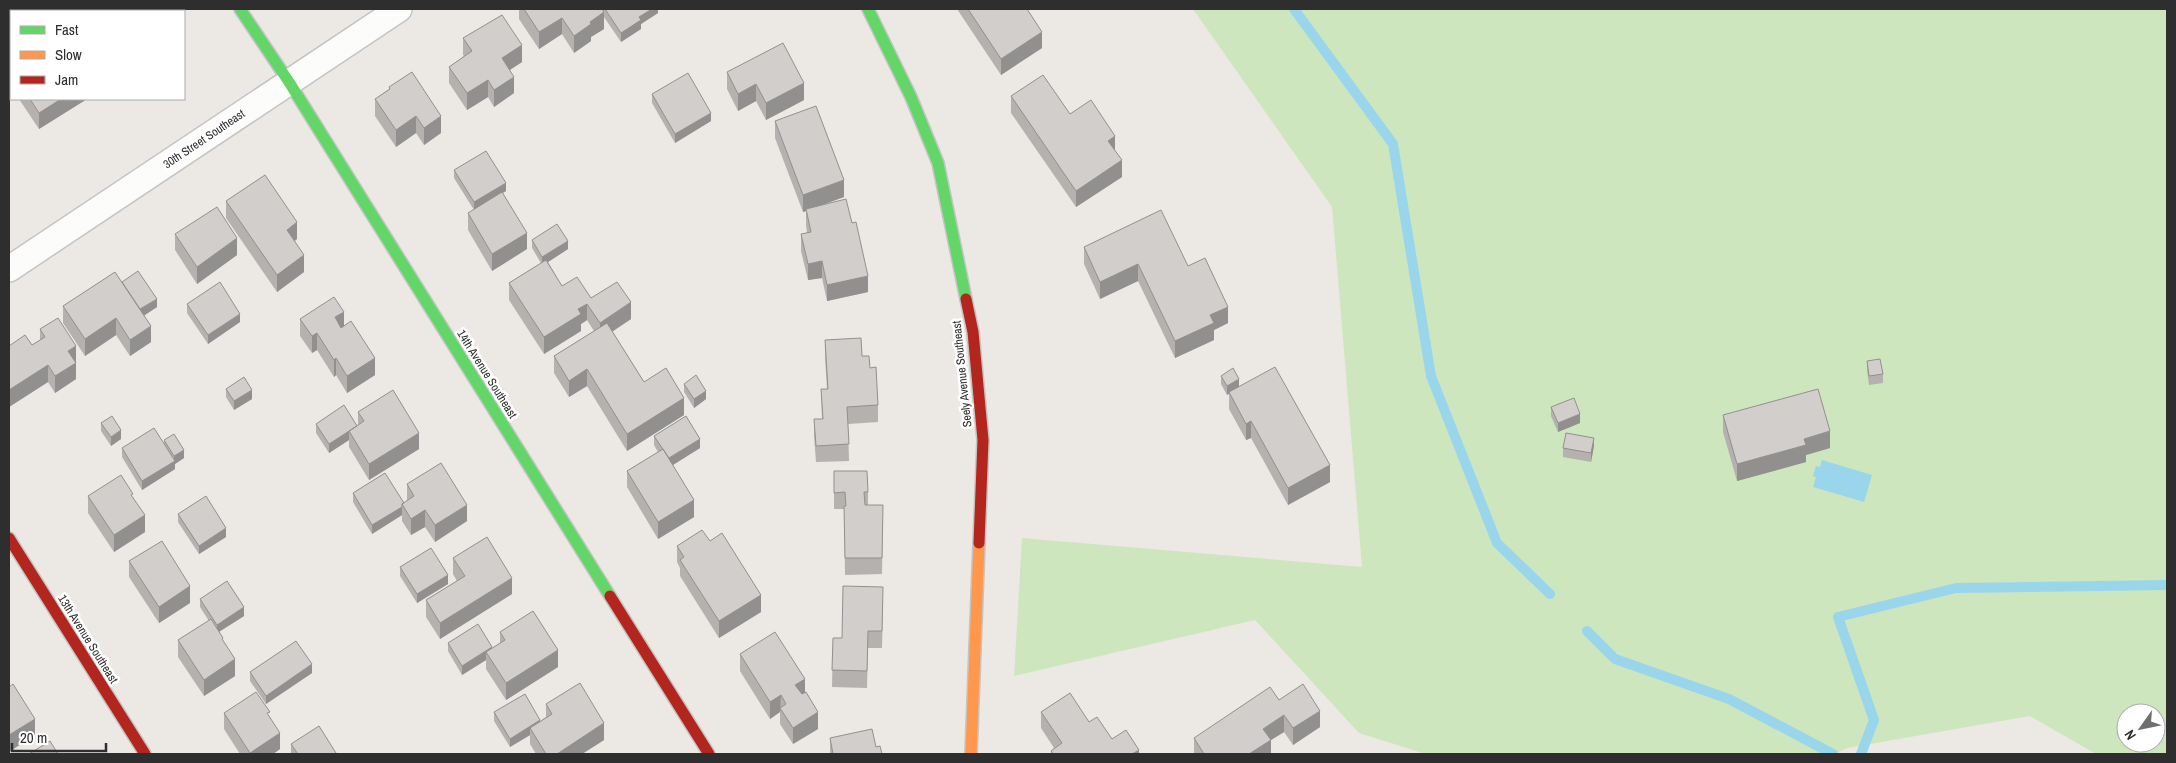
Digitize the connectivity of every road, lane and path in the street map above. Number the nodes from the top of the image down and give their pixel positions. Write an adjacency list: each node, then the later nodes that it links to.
1 (240, 9): 4 (street, 14th Avenue Southeast)
2 (399, 9): 4 (street, 30th Street Southeast)
3 (868, 9): 9 (street, Seely Avenue Southeast)
4 (288, 82): 5 (street, 30th Street Southeast); 8 (street, 14th Avenue Southeast)
5 (9, 269)
6 (9, 538): 7 (street, 13th Avenue Southeast)
7 (145, 754)
8 (709, 754)
9 (971, 754)

